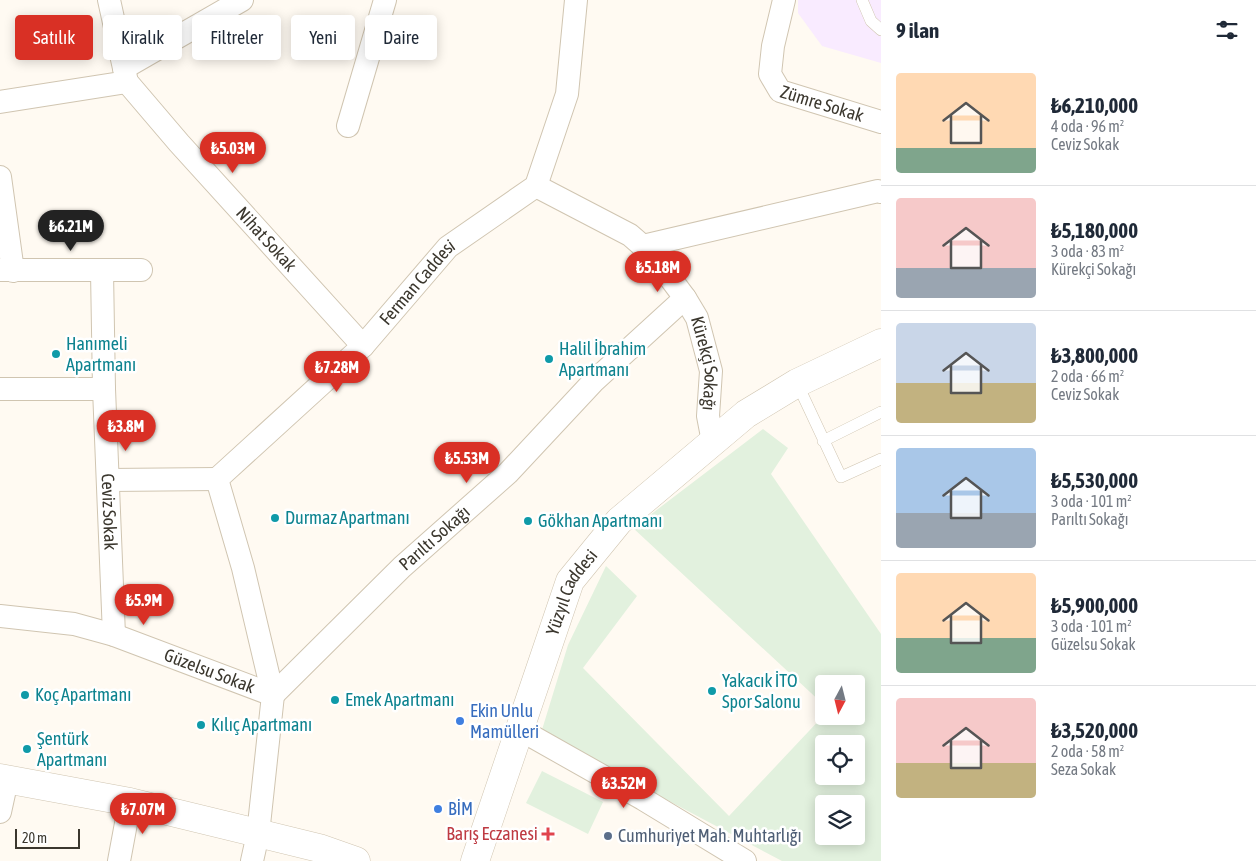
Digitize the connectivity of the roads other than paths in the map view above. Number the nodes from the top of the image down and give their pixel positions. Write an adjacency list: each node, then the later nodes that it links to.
1 (109, 0): 8 (street, Nihat Sokak)
2 (242, 0): 8 (street)
3 (385, 0): 11 (street)
4 (576, 0): 13 (street)
5 (784, 0): 10 (street, Zümre Sokak)
6 (862, 0): 7 (lane)
7 (881, 30)
8 (125, 75): 9 (street); 21 (street, Nihat Sokak)
9 (0, 102)
10 (881, 122)
11 (348, 126)
12 (0, 177): 18 (street)
13 (536, 186): 15 (street, Kürekçi Sokağı); 21 (street, Ferman Caddesi)
14 (881, 192): 15 (street)
15 (643, 246): 19 (street, Kürekçi Sokağı)
16 (102, 270): 17 (street); 18 (street); 24 (street, Ceviz Sokak)
17 (141, 270)
18 (6, 271)
19 (685, 298): 27 (street, Kürekçi Sokağı); 33 (street, Parıltı Sokağı)
20 (881, 343): 22 (street, Yüzyıl Caddesi)
21 (362, 346): 29 (street, Ferman Caddesi)
22 (797, 383): 26 (lane); 27 (street, Yüzyıl Caddesi)
23 (0, 389): 24 (street)
24 (104, 389): 30 (street, Ceviz Sokak)
25 (881, 412): 26 (lane)
26 (823, 441): 28 (lane)
27 (713, 442): 34 (street, Yüzyıl Caddesi)
28 (881, 459)
29 (217, 479): 30 (street); 33 (street)
30 (109, 480): 32 (street, Ceviz Sokak)
31 (0, 616): 32 (street, Güzelsu Sokak)
32 (114, 635): 33 (street, Güzelsu Sokak)
33 (272, 695): 38 (street)
34 (519, 729): 42 (street, Yüzyıl Caddesi); 43 (street)
35 (3, 779): 36 (street); 37 (street)
36 (130, 802): 38 (street); 39 (street)
37 (0, 812)
38 (258, 834): 40 (street); 41 (street)
39 (119, 861)
40 (252, 861)
41 (356, 861)
42 (475, 861)
43 (745, 861)

